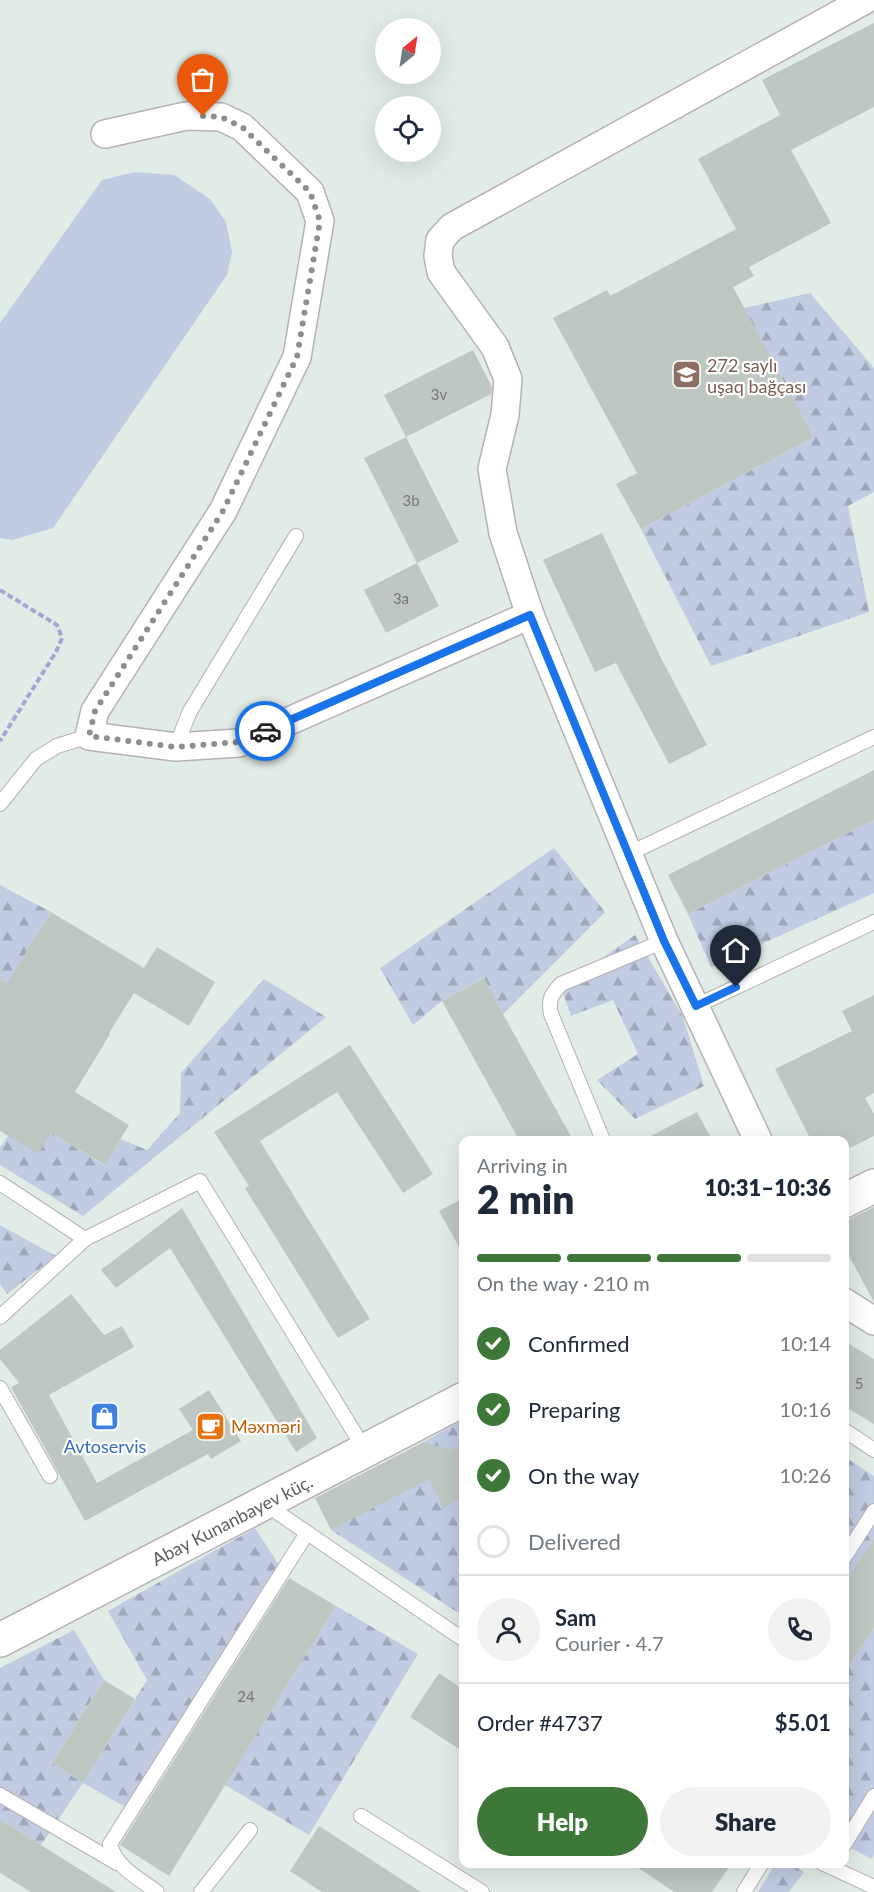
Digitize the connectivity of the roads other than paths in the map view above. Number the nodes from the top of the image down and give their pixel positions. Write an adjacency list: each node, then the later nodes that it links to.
1 (865, 0): 4 (street)
2 (105, 134): 5 (street)
3 (296, 536): 7 (lane)
4 (530, 615): 7 (street); 9 (street)
5 (89, 736): 7 (street); 8 (lane)
6 (874, 737): 9 (lane)
7 (176, 747)
8 (0, 804)
9 (628, 854): 11 (street)
10 (874, 922): 12 (lane)
11 (664, 941): 12 (street); 13 (lane)
12 (696, 1006): 14 (street)
13 (601, 1136)
14 (756, 1136)
15 (0, 1184): 18 (lane)
16 (874, 1186): 17 (street)
17 (849, 1199)
18 (85, 1239): 20 (lane); 25 (lane)
19 (849, 1305): 21 (street)
20 (0, 1317)
21 (874, 1321)
22 (0, 1388): 27 (lane)
23 (459, 1402): 25 (street, Abay Kunanbayev küç.)
24 (849, 1433): 26 (lane)
25 (365, 1450): 28 (street, Abay Kunanbayev küç.)
26 (874, 1450)
27 (50, 1476)
28 (263, 1503): 30 (lane); 33 (street, Abay Kunanbayev küç.)
29 (874, 1511): 31 (lane)
30 (307, 1533): 32 (lane); 39 (lane)
31 (849, 1550)
32 (459, 1637)
33 (0, 1640)
34 (0, 1795): 39 (lane)
35 (874, 1796): 38 (lane)
36 (361, 1816): 45 (lane)
37 (250, 1830): 44 (lane)
38 (849, 1837)
39 (122, 1866): 43 (lane)
40 (759, 1868): 46 (lane)
41 (836, 1868): 42 (lane)
42 (872, 1889)
43 (157, 1892)
44 (201, 1892)
45 (482, 1892)
46 (744, 1892)

